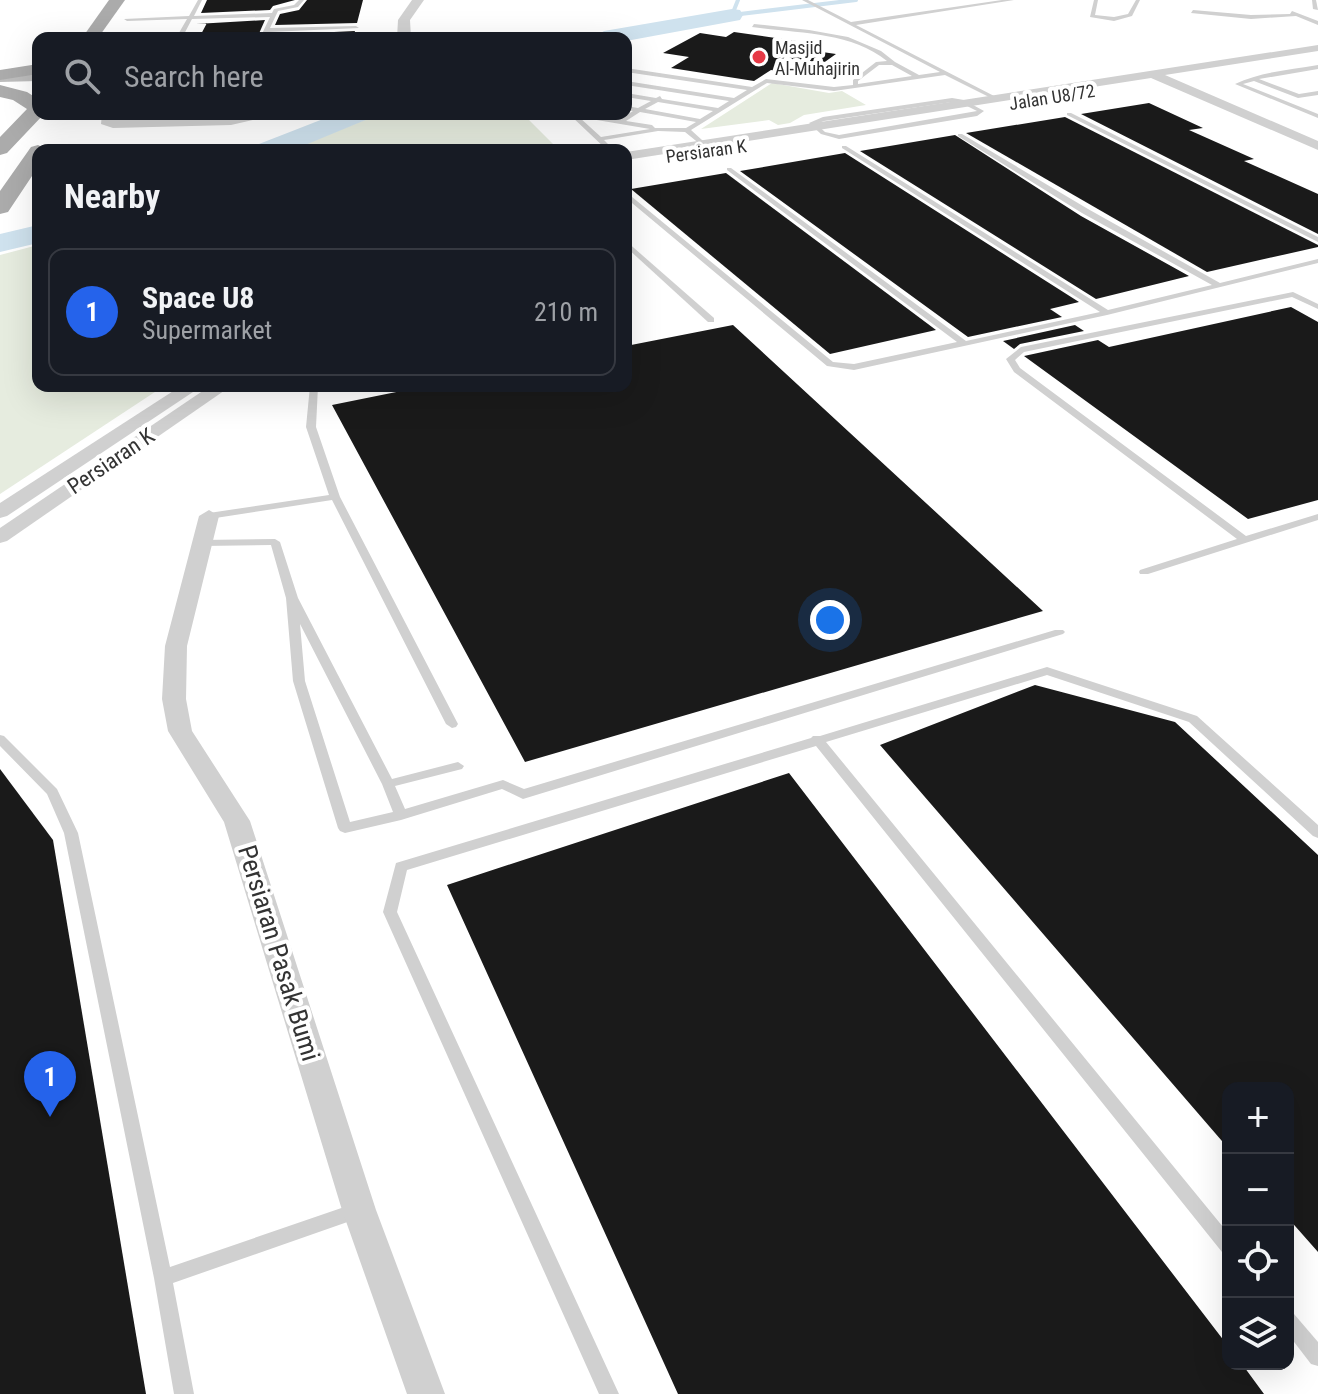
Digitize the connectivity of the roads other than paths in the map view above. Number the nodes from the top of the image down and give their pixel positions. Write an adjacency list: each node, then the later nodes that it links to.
1 (117, 0): 24 (main road)
2 (139, 0): 18 (main road)
3 (200, 0): 17 (lane)
4 (302, 0): 15 (lane)
5 (418, 0): 27 (street)
6 (804, 0): 20 (lane)
7 (1012, 0): 20 (lane)
8 (1096, 0): 9 (lane)
9 (1138, 0)
10 (1241, 0): 12 (lane)
11 (1314, 0): 13 (lane)
12 (1284, 2): 16 (lane)
13 (1316, 9)
14 (1193, 12): 16 (lane)
15 (273, 15): 17 (lane); 23 (lane)
16 (1295, 15): 19 (lane)
17 (190, 17): 18 (lane); 26 (lane)
18 (127, 19): 25 (main road)
19 (1318, 23)
20 (850, 24): 34 (lane)
21 (754, 26): 30 (lane)
22 (356, 28): 23 (lane)
23 (267, 30)
24 (94, 32)
25 (118, 32)
26 (182, 32)
27 (404, 32)
28 (1318, 48): 35 (street, Jalan U8/72)
29 (1318, 56): 41 (street, Jalan U8/72)
30 (893, 63): 38 (lane); 44 (lane)
31 (1318, 67): 39 (lane)
32 (32, 70): 36 (main road)
33 (632, 71): 40 (lane)
34 (945, 73): 38 (lane); 51 (lane)
35 (1152, 74): 41 (street); 51 (street, Jalan U8/72)
36 (0, 76): 37 (main road)
37 (32, 76)
38 (918, 77): 44 (lane)
39 (1252, 78): 50 (lane); 54 (lane)
40 (690, 79): 46 (lane); 47 (lane)
41 (1165, 80): 56 (street, Jalan U8/72); 76 (street)
42 (32, 84): 45 (main road)
43 (632, 84): 47 (lane)
44 (856, 86): 46 (lane)
45 (0, 88): 55 (main road)
46 (752, 89): 53 (lane)
47 (673, 91): 52 (lane); 53 (lane)
48 (1318, 93): 50 (lane)
49 (632, 96): 52 (lane)
50 (1298, 96): 54 (lane)
51 (995, 98): 56 (street, Jalan U8/72)
52 (657, 100): 58 (lane); 59 (lane)
53 (734, 100): 59 (lane)
54 (1279, 100): 63 (lane)
55 (32, 105)
56 (973, 106): 73 (street, Jalan U8/72)
57 (632, 109): 58 (lane)
58 (639, 110): 60 (lane); 69 (lane)
59 (719, 110): 69 (lane)
60 (632, 114)
61 (1069, 114): 86 (lane)
62 (32, 115): 79 (main road)
63 (1318, 116)
64 (105, 120): 65 (street)
65 (243, 120)
66 (579, 120): 74 (lane)
67 (614, 120): 68 (lane)
68 (621, 121): 70 (lane)
69 (701, 121): 71 (lane)
70 (658, 129): 71 (lane); 74 (lane)
71 (687, 130): 78 (lane)
72 (960, 135): 89 (lane)
73 (781, 136): 78 (street, Persiaran K)
74 (600, 139): 75 (lane)
75 (605, 144)
76 (1318, 146)
77 (844, 147): 91 (lane)
78 (707, 148): 80 (street, Persiaran K); 82 (street, Persiaran K)
79 (0, 149)
80 (632, 155)
81 (32, 159): 85 (main road)
82 (632, 161)
83 (729, 169): 93 (lane)
84 (632, 199): 93 (lane)
85 (0, 207)
86 (1318, 240)
87 (632, 248): 92 (lane)
88 (1318, 261): 89 (lane)
89 (1220, 286): 91 (lane)
90 (1318, 307): 102 (lane)
91 (1107, 313): 93 (lane)
92 (711, 320)
93 (965, 344)
94 (184, 392): 98 (street, Persiaran K)
95 (213, 392): 101 (street, Persiaran K)
96 (316, 392): 97 (lane)
97 (335, 497): 100 (lane); 106 (lane)
98 (0, 512)
99 (1318, 517): 102 (lane)
100 (206, 530): 104 (lane); 113 (street, Persiaran Pasak Bumi)
101 (0, 537)
102 (1244, 540): 103 (lane)
103 (1144, 572)
104 (292, 598): 110 (lane); 111 (lane)
105 (1059, 632): 111 (lane)
106 (452, 724)
107 (0, 739): 115 (lane)
108 (817, 739): 112 (lane); 114 (lane); 120 (lane)
109 (458, 766): 110 (lane)
110 (388, 784): 111 (lane)
111 (401, 815)
112 (1318, 833)
113 (359, 1210): 115 (lane); 119 (street, Persiaran Pasak Bumi)
114 (1222, 1239)
115 (163, 1278): 118 (lane)
116 (1294, 1327): 117 (lane)
117 (1318, 1357)
118 (184, 1394)
119 (426, 1394)
120 (609, 1394)

